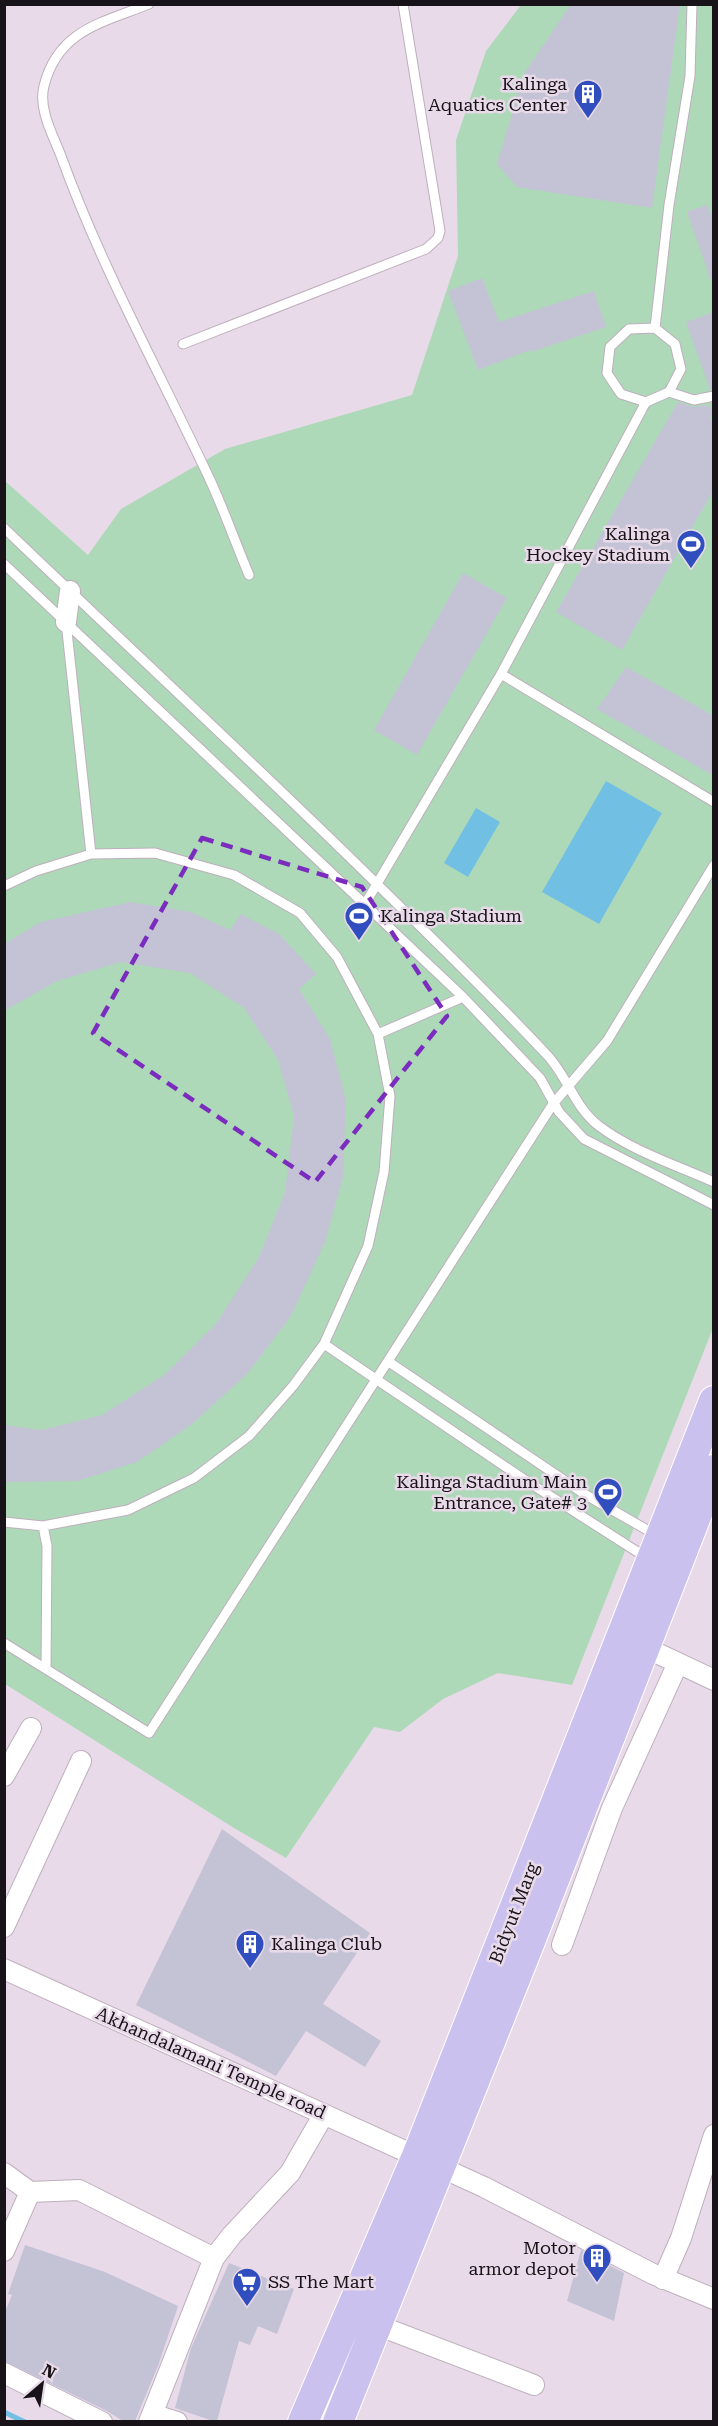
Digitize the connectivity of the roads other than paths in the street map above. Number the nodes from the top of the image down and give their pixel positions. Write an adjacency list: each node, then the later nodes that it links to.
1 (149, 4): 11 (lane)
2 (403, 4): 5 (lane)
3 (692, 4): 4 (lane)
4 (655, 328): 6 (lane); 8 (lane)
5 (183, 344)
6 (669, 392): 7 (lane); 8 (lane)
7 (714, 396)
8 (646, 402): 14 (lane)
9 (4, 528): 12 (lane)
10 (4, 564): 13 (lane)
11 (249, 575)
12 (70, 591): 13 (street); 18 (lane)
13 (66, 622): 16 (lane); 20 (lane)
14 (501, 674): 15 (lane); 18 (lane)
15 (714, 802)
16 (91, 854): 19 (lane); 22 (lane)
17 (714, 864): 23 (lane)
18 (378, 885): 20 (lane); 23 (lane)
19 (4, 886)
20 (365, 904): 21 (lane)
21 (463, 997): 22 (lane); 24 (lane)
22 (378, 1034): 27 (lane)
23 (568, 1084): 24 (lane); 25 (lane)
24 (553, 1104): 26 (lane); 28 (lane)
25 (714, 1182)
26 (714, 1205)
27 (324, 1344): 29 (lane); 33 (lane)
28 (389, 1362): 29 (lane); 34 (lane)
29 (378, 1378): 34 (lane); 38 (lane)
30 (714, 1401): 34 (main road, Bidyut Marg)
31 (714, 1470): 36 (main road, Bidyut Marg)
32 (4, 1522): 33 (lane)
33 (43, 1526): 38 (lane)
34 (656, 1549): 48 (main road, Bidyut Marg)
35 (4, 1643): 38 (lane)
36 (644, 1647): 37 (street); 48 (main road, Bidyut Marg)
37 (678, 1663): 39 (street); 44 (street)
38 (46, 1670)
39 (714, 1680)
40 (31, 1728): 42 (street)
41 (81, 1761): 43 (street)
42 (4, 1776)
43 (4, 1927)
44 (562, 1945)
45 (4, 1969): 46 (street, Akhandalamani Temple road)
46 (324, 2114): 48 (street, Akhandalamani Temple road); 52 (street)
47 (714, 2135): 53 (street)
48 (429, 2161): 53 (street, Akhandalamani Temple road); 55 (main road, Bidyut Marg); 61 (main road, Bidyut Marg)
49 (4, 2173): 50 (street)
50 (30, 2192): 51 (street); 52 (street)
51 (4, 2251)
52 (214, 2258): 58 (street)
53 (663, 2279): 54 (street, Akhandalamani Temple road)
54 (714, 2299)
55 (377, 2325): 57 (street); 62 (main road, Bidyut Marg)
56 (4, 2373): 59 (street)
57 (534, 2385)
58 (151, 2418): 60 (street)
59 (102, 2421)
60 (177, 2421)
61 (303, 2421)
62 (338, 2421)

